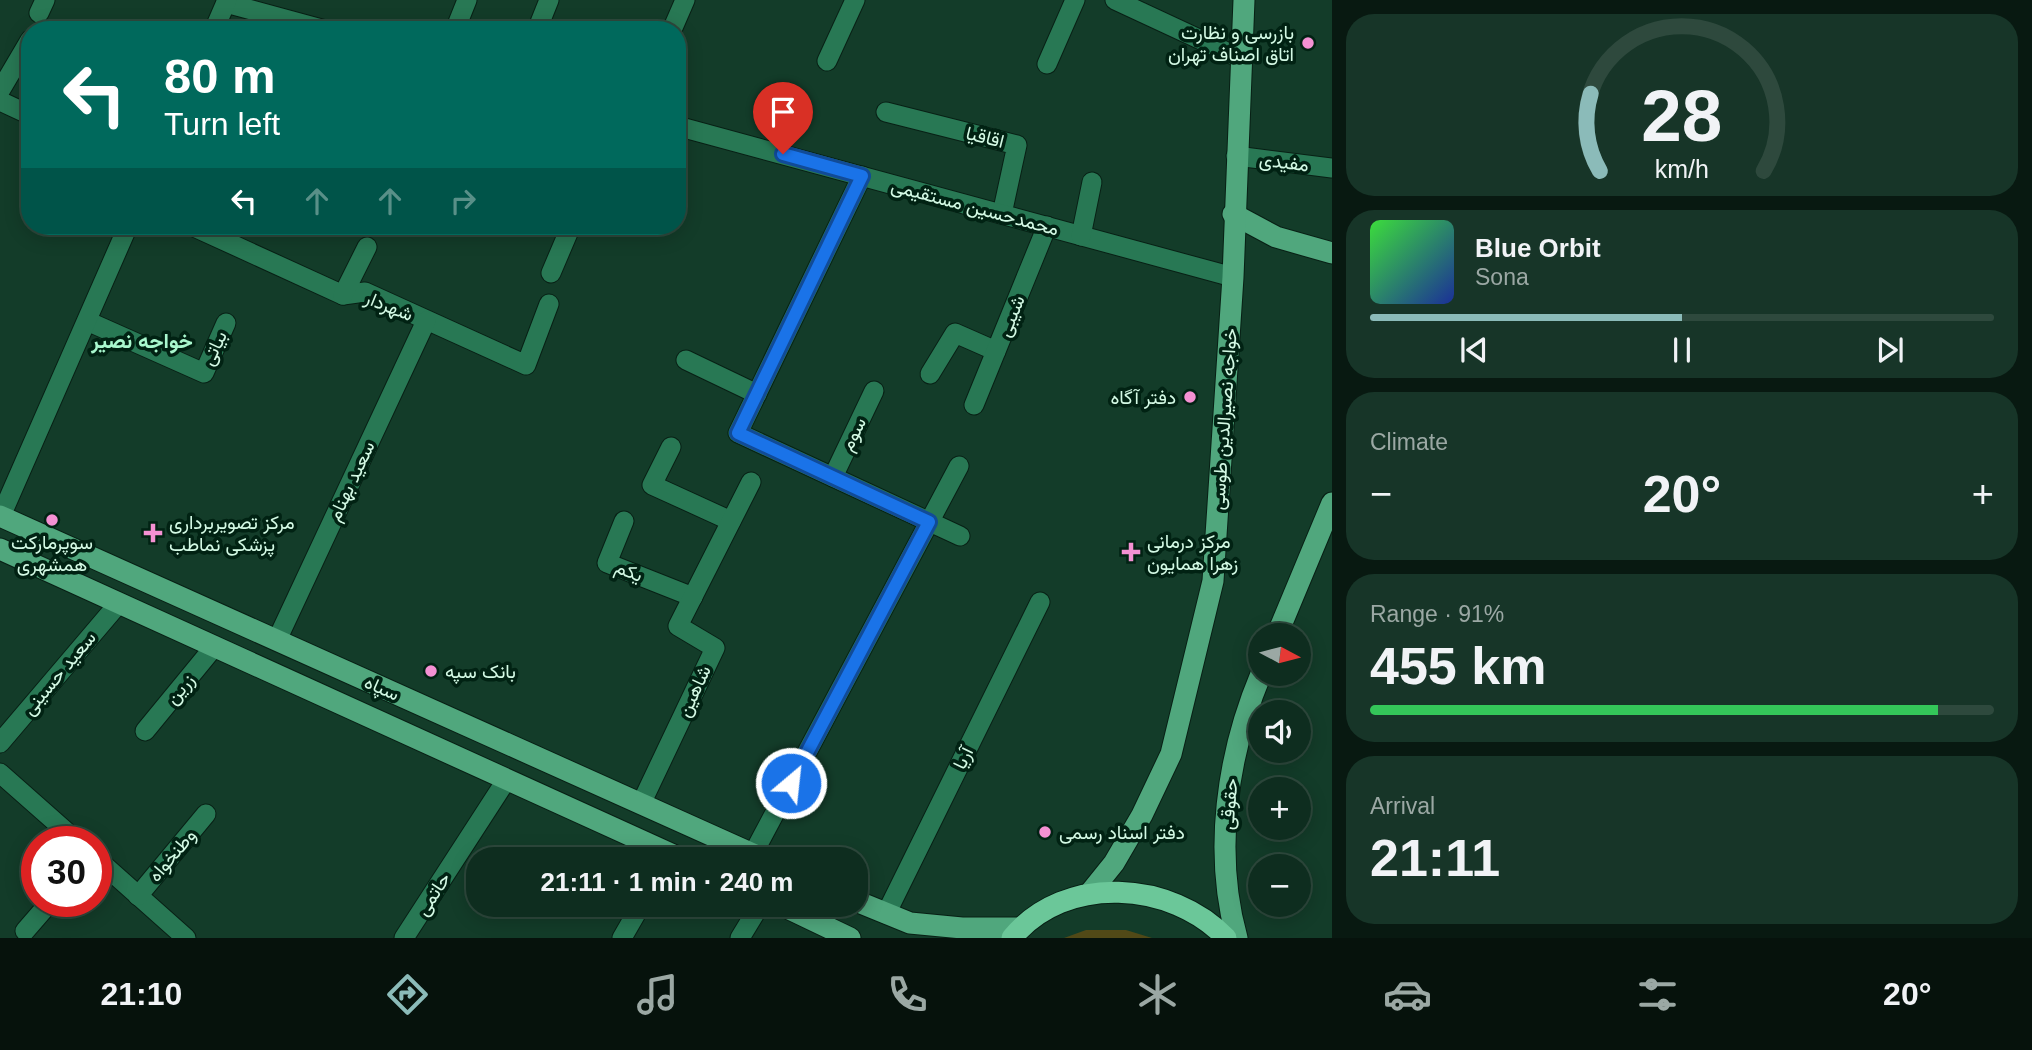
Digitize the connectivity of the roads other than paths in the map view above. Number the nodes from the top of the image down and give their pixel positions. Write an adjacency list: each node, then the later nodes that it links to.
1 (467, 0): 11 (street)
2 (548, 0): 12 (street)
3 (685, 0): 13 (street)
4 (855, 0): 16 (street)
5 (1075, 0): 17 (street)
6 (1115, 0): 15 (street)
7 (1244, 0): 15 (main road, خواجه نصیرالدین طوسی)
8 (226, 1): 9 (street); 10 (street)
9 (218, 21)
10 (295, 21)
11 (459, 21)
12 (540, 21)
13 (676, 21)
14 (21, 56): 18 (street)
15 (1242, 59): 23 (main road, خواجه نصیرالدین طوسی)
16 (827, 61)
17 (1047, 64)
18 (0, 92)
19 (0, 101): 20 (street)
20 (21, 111)
21 (886, 112): 27 (street, اقاقیا)
22 (686, 128): 25 (street, محمدحسین مستقیمی)
23 (1236, 156): 24 (street, مفیدی); 28 (main road, خواجه نصیرالدین طوسی)
24 (1332, 168)
25 (862, 176): 27 (street, محمدحسین مستقیمی); 47 (street)
26 (1092, 183): 33 (street)
27 (1002, 214): 29 (street, محمدحسین مستقیمی)
28 (1233, 214): 35 (main road); 37 (main road, خواجه نصیرالدین طوسی)
29 (1047, 226): 33 (street, محمدحسین مستقیمی); 43 (street, شیبی)
30 (124, 235): 40 (street)
31 (212, 235): 38 (street, شهردار)
32 (567, 235): 36 (street)
33 (1081, 236): 37 (street, محمدحسین مستقیمی)
34 (367, 247): 38 (street)
35 (1332, 253)
36 (551, 273)
37 (1233, 277): 78 (main road, خواجه نصیرالدین طوسی)
38 (343, 295): 41 (street, شهردار)
39 (550, 304): 41 (street, شهردار)
40 (87, 321): 42 (street, بیاتی); 54 (street)
41 (426, 321): 64 (street, سعید بهنام)
42 (226, 323)
43 (996, 351): 45 (street); 48 (street, شیبی)
44 (686, 360): 47 (street)
45 (930, 374)
46 (874, 391): 51 (street, سوم)
47 (757, 394): 51 (street)
48 (974, 405)
49 (671, 447): 56 (street)
50 (959, 466): 57 (street)
51 (833, 477): 57 (street)
52 (751, 482): 56 (street, شاهین)
53 (1332, 503): 63 (main road)
54 (1, 516): 64 (main road, سپاه)
55 (624, 521): 60 (street, یکم)
56 (731, 521): 60 (street, شاهین)
57 (929, 522): 58 (street); 76 (street)
58 (960, 536)
59 (3, 555): 62 (main road, سپاه)
60 (693, 597): 71 (street, شاهین)
61 (1040, 602): 81 (street, آریا)
62 (119, 603): 65 (main road, سپاه); 68 (street, سعید حسینی)
63 (1282, 623)
64 (276, 640): 71 (main road, سپاه)
65 (214, 647): 67 (street, زرین); 70 (main road, سپاه)
66 (1256, 686): 94 (main road, حقوقی)
67 (145, 731)
68 (0, 743)
69 (0, 773): 73 (street)
70 (507, 779): 74 (main road, سپاه); 89 (street, حاتمی)
71 (641, 804): 75 (main road, سپاه)
72 (206, 814): 79 (street, وطنخواه)
73 (60, 826)
74 (651, 847)
75 (736, 847)
76 (763, 847)
77 (112, 872): 79 (street)
78 (1089, 894): 87 (highway); 93 (highway)
79 (138, 896): 88 (street)
80 (868, 906): 81 (main road)
81 (886, 914): 87 (main road)
82 (37, 917): 86 (street)
83 (634, 917): 90 (street)
84 (753, 917): 91 (street)
85 (806, 917): 92 (main road)
86 (24, 931)
87 (1016, 933)
88 (186, 938)
89 (404, 938)
90 (622, 938)
91 (740, 938)
92 (850, 938)
93 (1226, 938)
94 (1237, 938)

